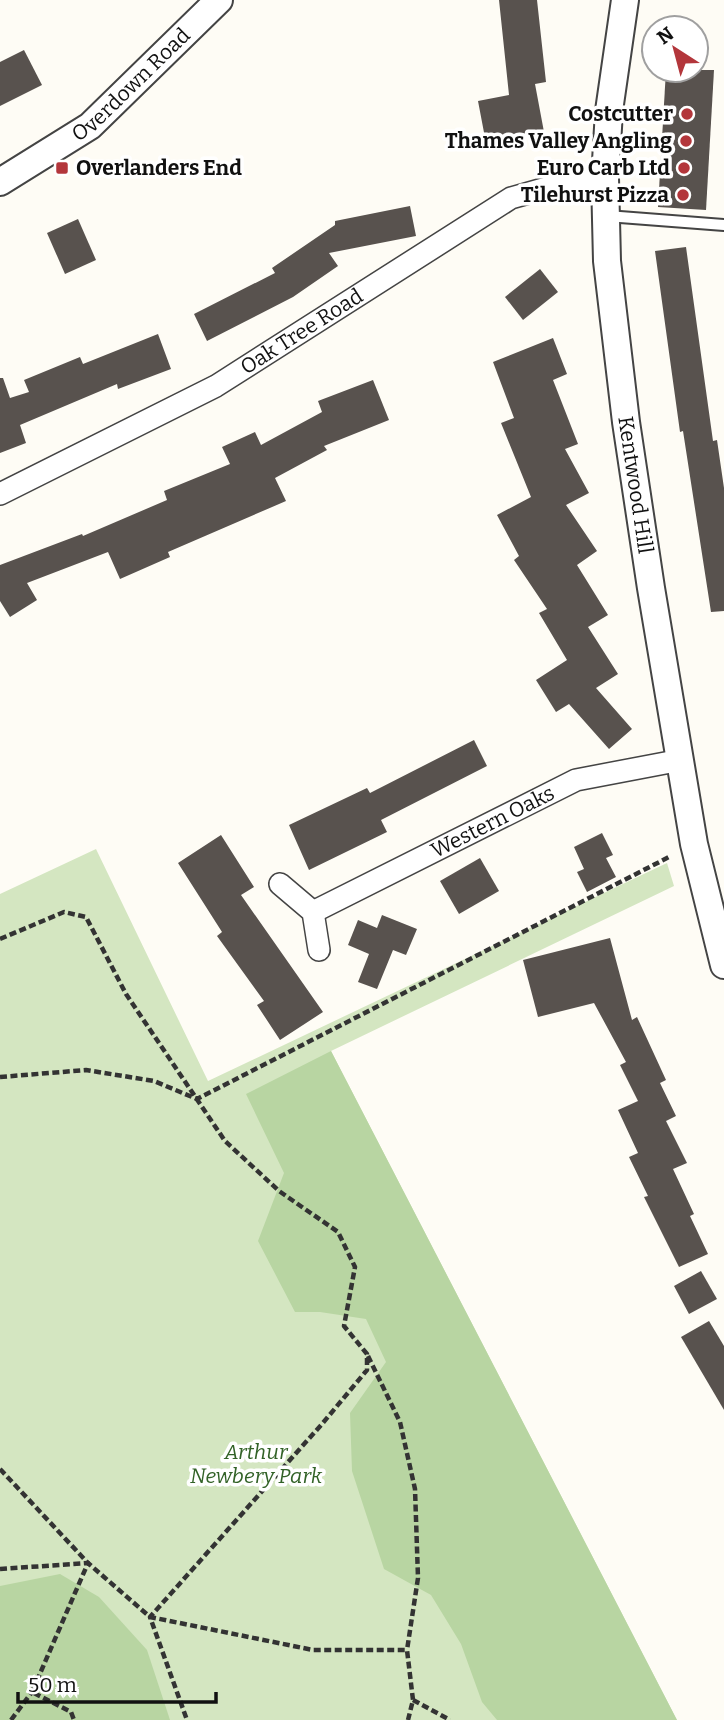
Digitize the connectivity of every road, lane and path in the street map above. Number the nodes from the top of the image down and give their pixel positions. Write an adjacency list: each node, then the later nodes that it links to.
1 (219, 0): 4 (street, Overdown Road)
2 (625, 0): 3 (street, Kentwood Hill)
3 (605, 178): 5 (street, Kentwood Hill); 7 (street, Oak Tree Road)
4 (0, 182)
5 (604, 216): 6 (lane); 8 (street, Kentwood Hill)
6 (724, 225)
7 (0, 494)
8 (681, 760): 9 (street, Kentwood Hill); 11 (street, Western Oaks)
9 (695, 844): 14 (street, Kentwood Hill); 16 (path)
10 (280, 884): 11 (street)
11 (313, 912): 13 (street)
12 (0, 939): 16 (path)
13 (319, 950)
14 (724, 965)
15 (0, 1077): 16 (path)
16 (197, 1099): 17 (path)
17 (366, 1353): 21 (path); 22 (path)
18 (0, 1469): 19 (path)
19 (88, 1563): 20 (path); 21 (path); 23 (path)
20 (0, 1569)
21 (150, 1617): 22 (path); 27 (path)
22 (407, 1650): 24 (path)
23 (32, 1692): 25 (path); 26 (path)
24 (413, 1700): 28 (path); 29 (path)
25 (11, 1720)
26 (74, 1720)
27 (187, 1720)
28 (408, 1720)
29 (450, 1720)

